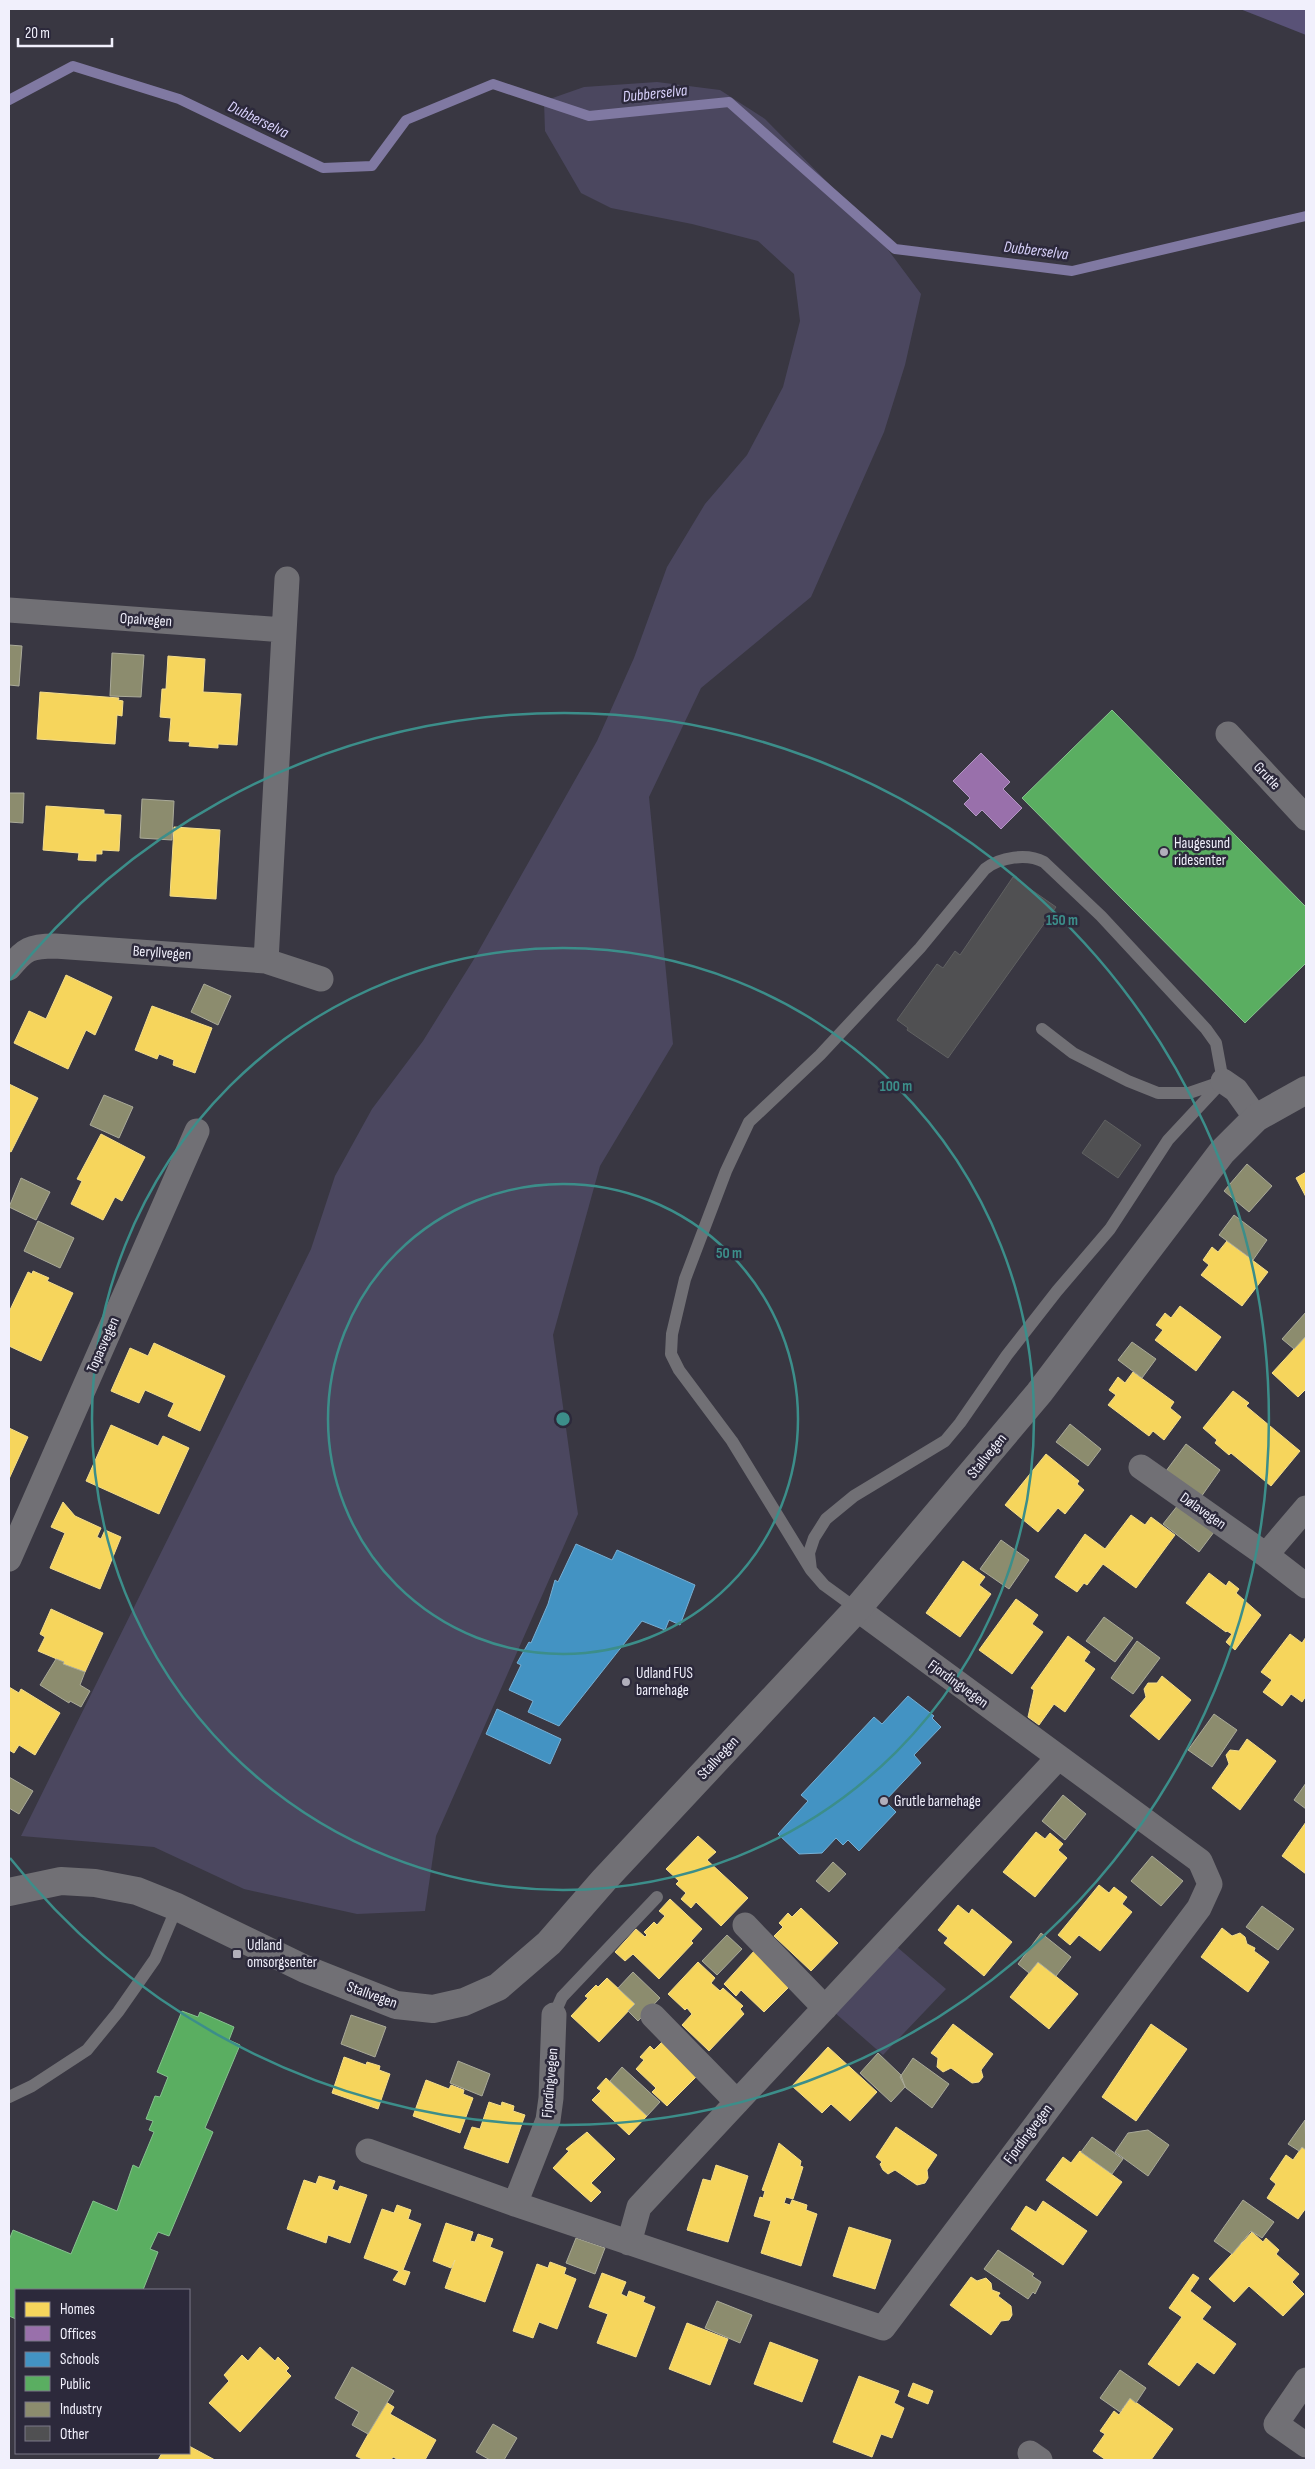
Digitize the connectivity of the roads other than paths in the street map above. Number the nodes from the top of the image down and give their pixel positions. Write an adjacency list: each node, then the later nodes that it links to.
1 (287, 579): 3 (street)
2 (9, 610): 3 (street, Opalvegen)
3 (284, 630): 6 (street)
4 (1228, 734): 5 (street, Grutle)
5 (1306, 818)
6 (266, 961): 7 (street, Beryllvegen); 8 (street, Beryllvegen)
7 (9, 968)
8 (321, 979)
9 (1042, 1029): 10 (lane)
10 (1223, 1081): 12 (street); 18 (lane); 18 (lane)
11 (1306, 1090): 12 (street, Stallvegen)
12 (1256, 1118): 20 (street, Stallvegen)
13 (197, 1131): 17 (street, Topasvegen)
14 (1141, 1467): 16 (street, Dølavegen)
15 (1306, 1508): 16 (street)
16 (1266, 1555): 19 (street, Dølavegen)
17 (9, 1559)
18 (811, 1570): 20 (lane)
19 (1306, 1586)
20 (857, 1610): 21 (street, Fjordingvegen); 24 (street, Stallvegen)
21 (1058, 1758): 26 (street); 33 (street, Fjordingvegen)
22 (9, 1892): 24 (street, Stallvegen)
23 (657, 1897): 27 (lane)
24 (177, 1906): 29 (lane)
25 (745, 1925): 26 (street)
26 (825, 2008): 30 (street)
27 (554, 2015): 32 (street, Fjordingvegen)
28 (653, 2016): 30 (street)
29 (9, 2097)
30 (737, 2102): 33 (street)
31 (368, 2151): 32 (street, Fjordingvegen)
32 (515, 2204): 33 (street, Fjordingvegen)
33 (629, 2243)
34 (1306, 2380): 35 (street)
35 (1306, 2445)

